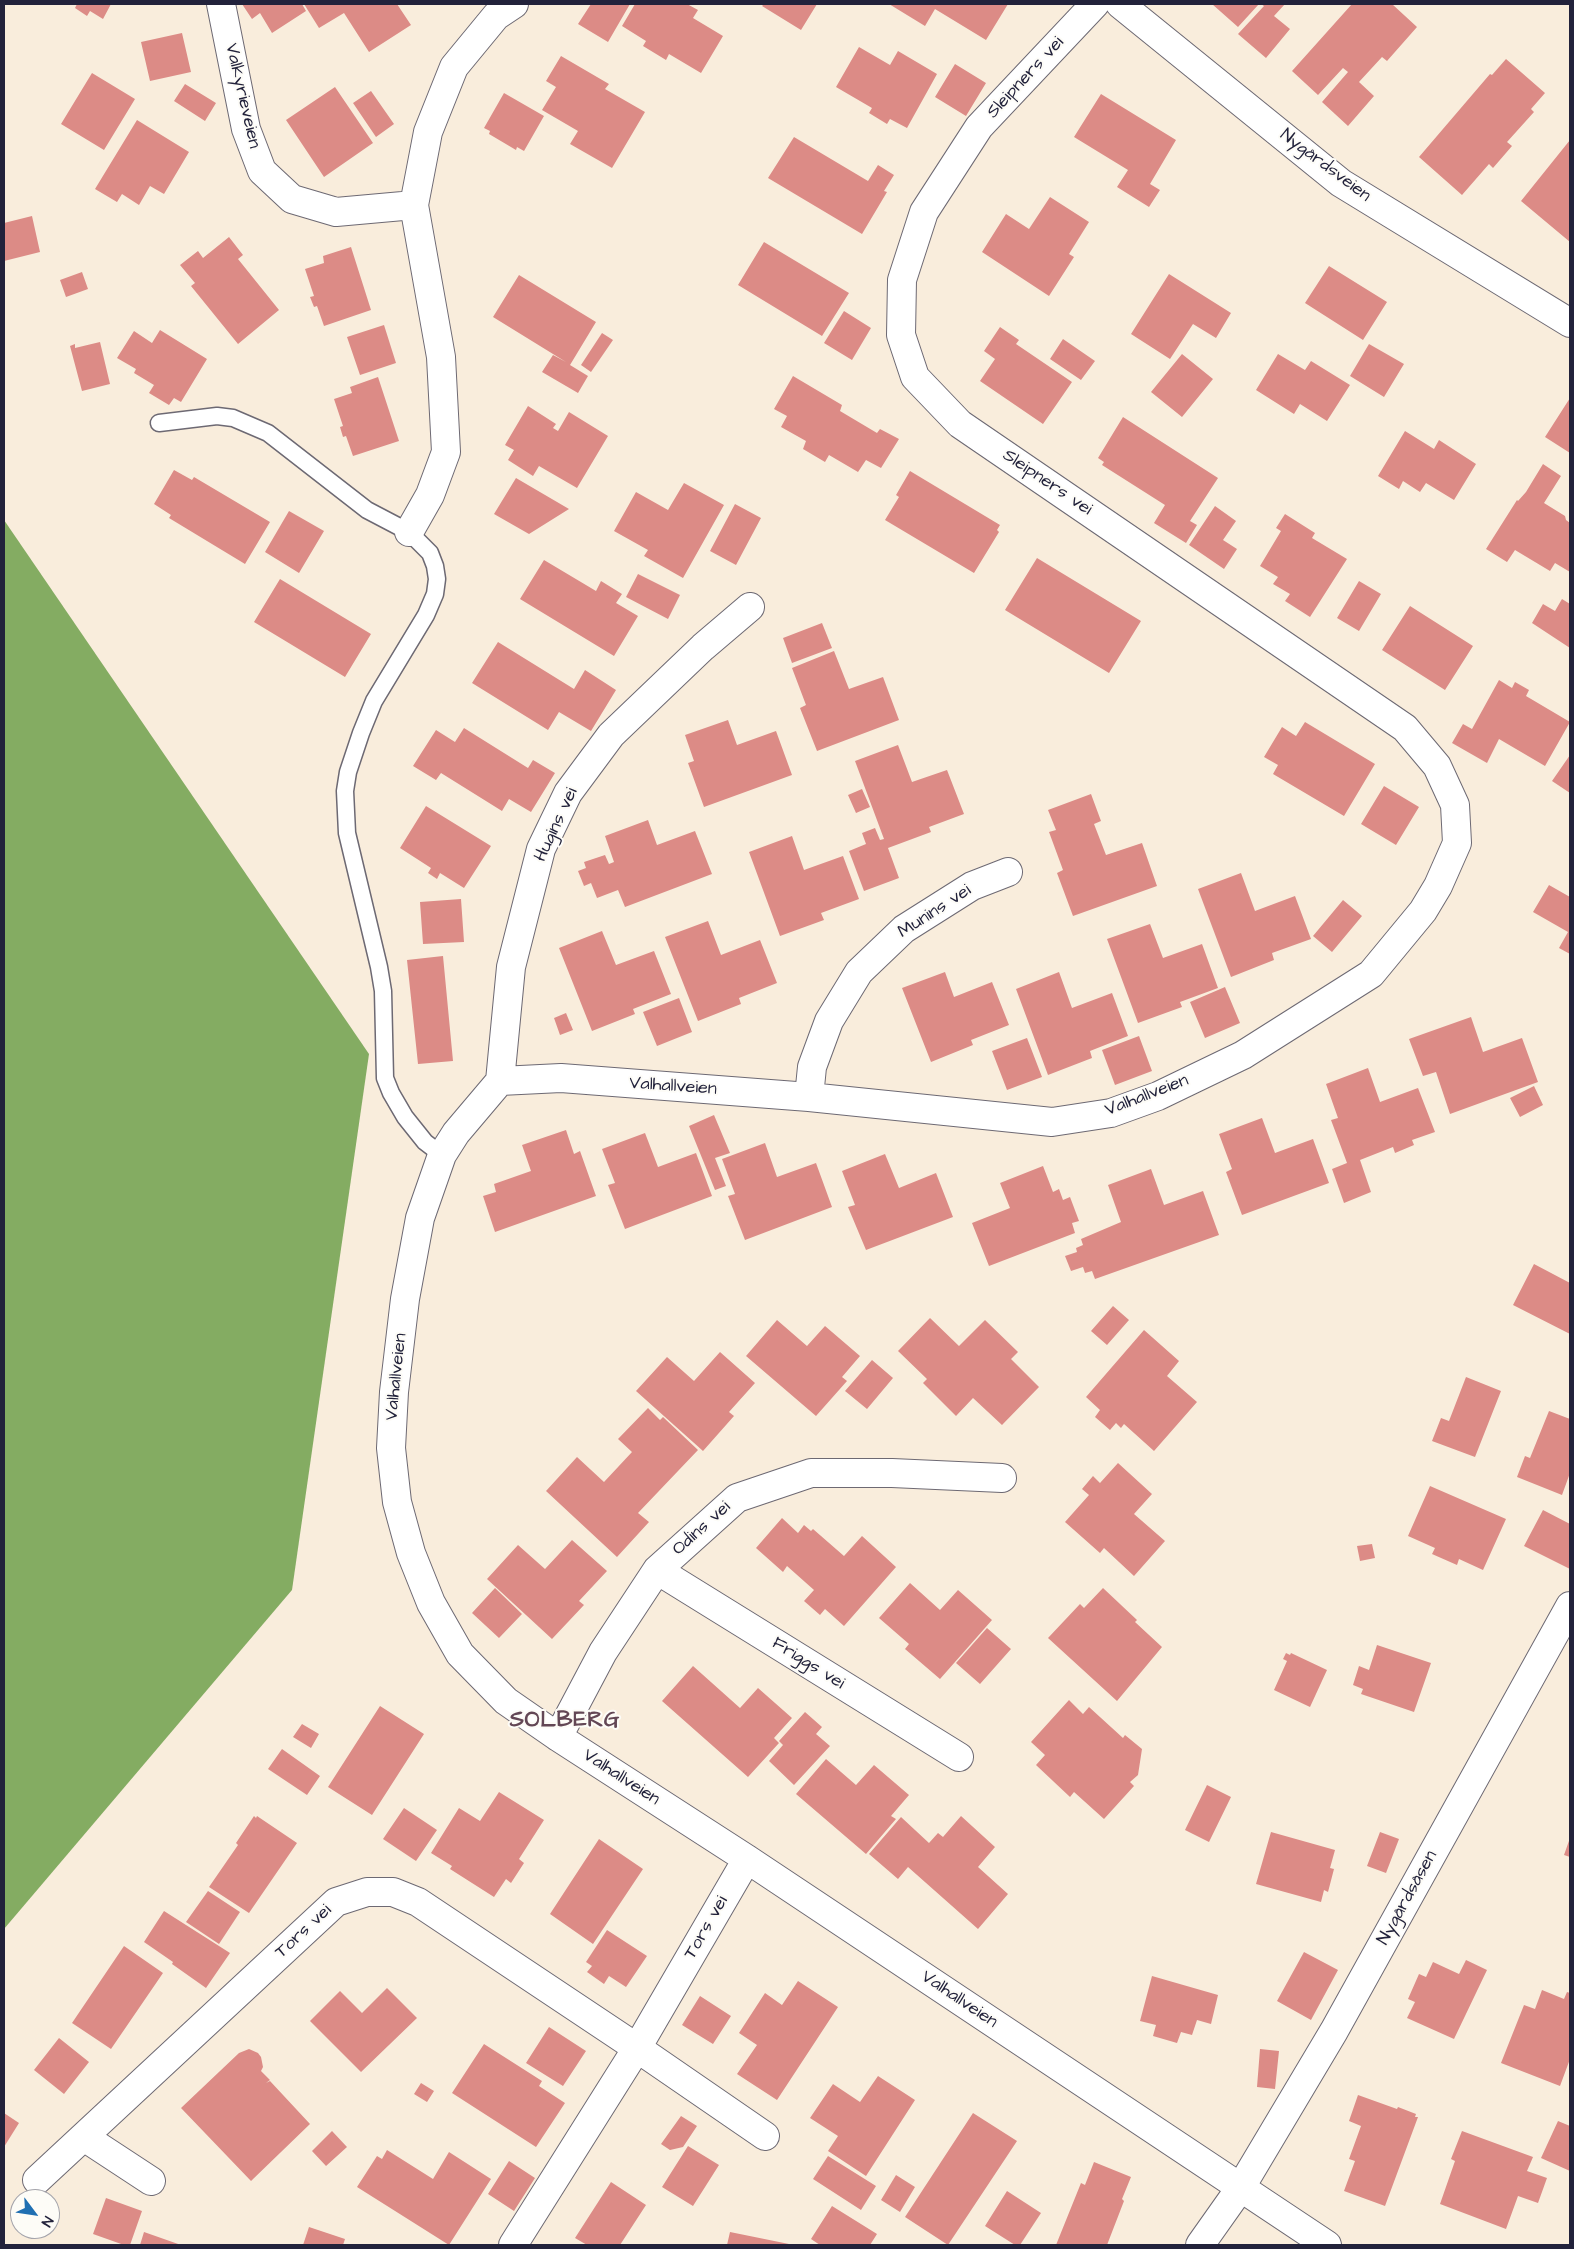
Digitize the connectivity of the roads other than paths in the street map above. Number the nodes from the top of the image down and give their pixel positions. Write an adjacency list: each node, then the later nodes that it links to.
1 (221, 4): 5 (street, Valkyrieveien)
2 (514, 4): 5 (street)
3 (1095, 4): 11 (street, Sleipners vei)
4 (1120, 4): 6 (street, Nygårdsveien)
5 (414, 205): 8 (street)
6 (1570, 323)
7 (159, 423): 8 (lane)
8 (409, 532): 14 (lane)
9 (750, 607): 12 (street, Hugins vei)
10 (1008, 872): 13 (street, Munins vei)
11 (1438, 886): 13 (street, Valhallveien)
12 (500, 1081): 13 (street, Valhallveien); 14 (street, Valhallveien)
13 (809, 1097)
14 (442, 1155): 18 (street, Valhallveien)
15 (1002, 1478): 16 (street, Odins vei)
16 (657, 1570): 18 (street, Odins vei); 19 (street, Friggs vei)
17 (1570, 1606): 26 (street, Nygårdsåsen)
18 (558, 1737): 20 (street, Valhallveien)
19 (959, 1757)
20 (747, 1859): 21 (street, Tors vei); 26 (street, Valhallveien)
21 (638, 2048): 22 (street, Tors vei); 23 (street, Tors vei); 27 (street, Tors vei)
22 (765, 2136)
23 (84, 2137): 24 (street, Tors vei); 25 (street)
24 (37, 2180)
25 (151, 2181)
26 (1241, 2187): 28 (street, Nygårdsåsen); 29 (street, Valhallveien)
27 (512, 2245)
28 (1200, 2245)
29 (1326, 2245)

